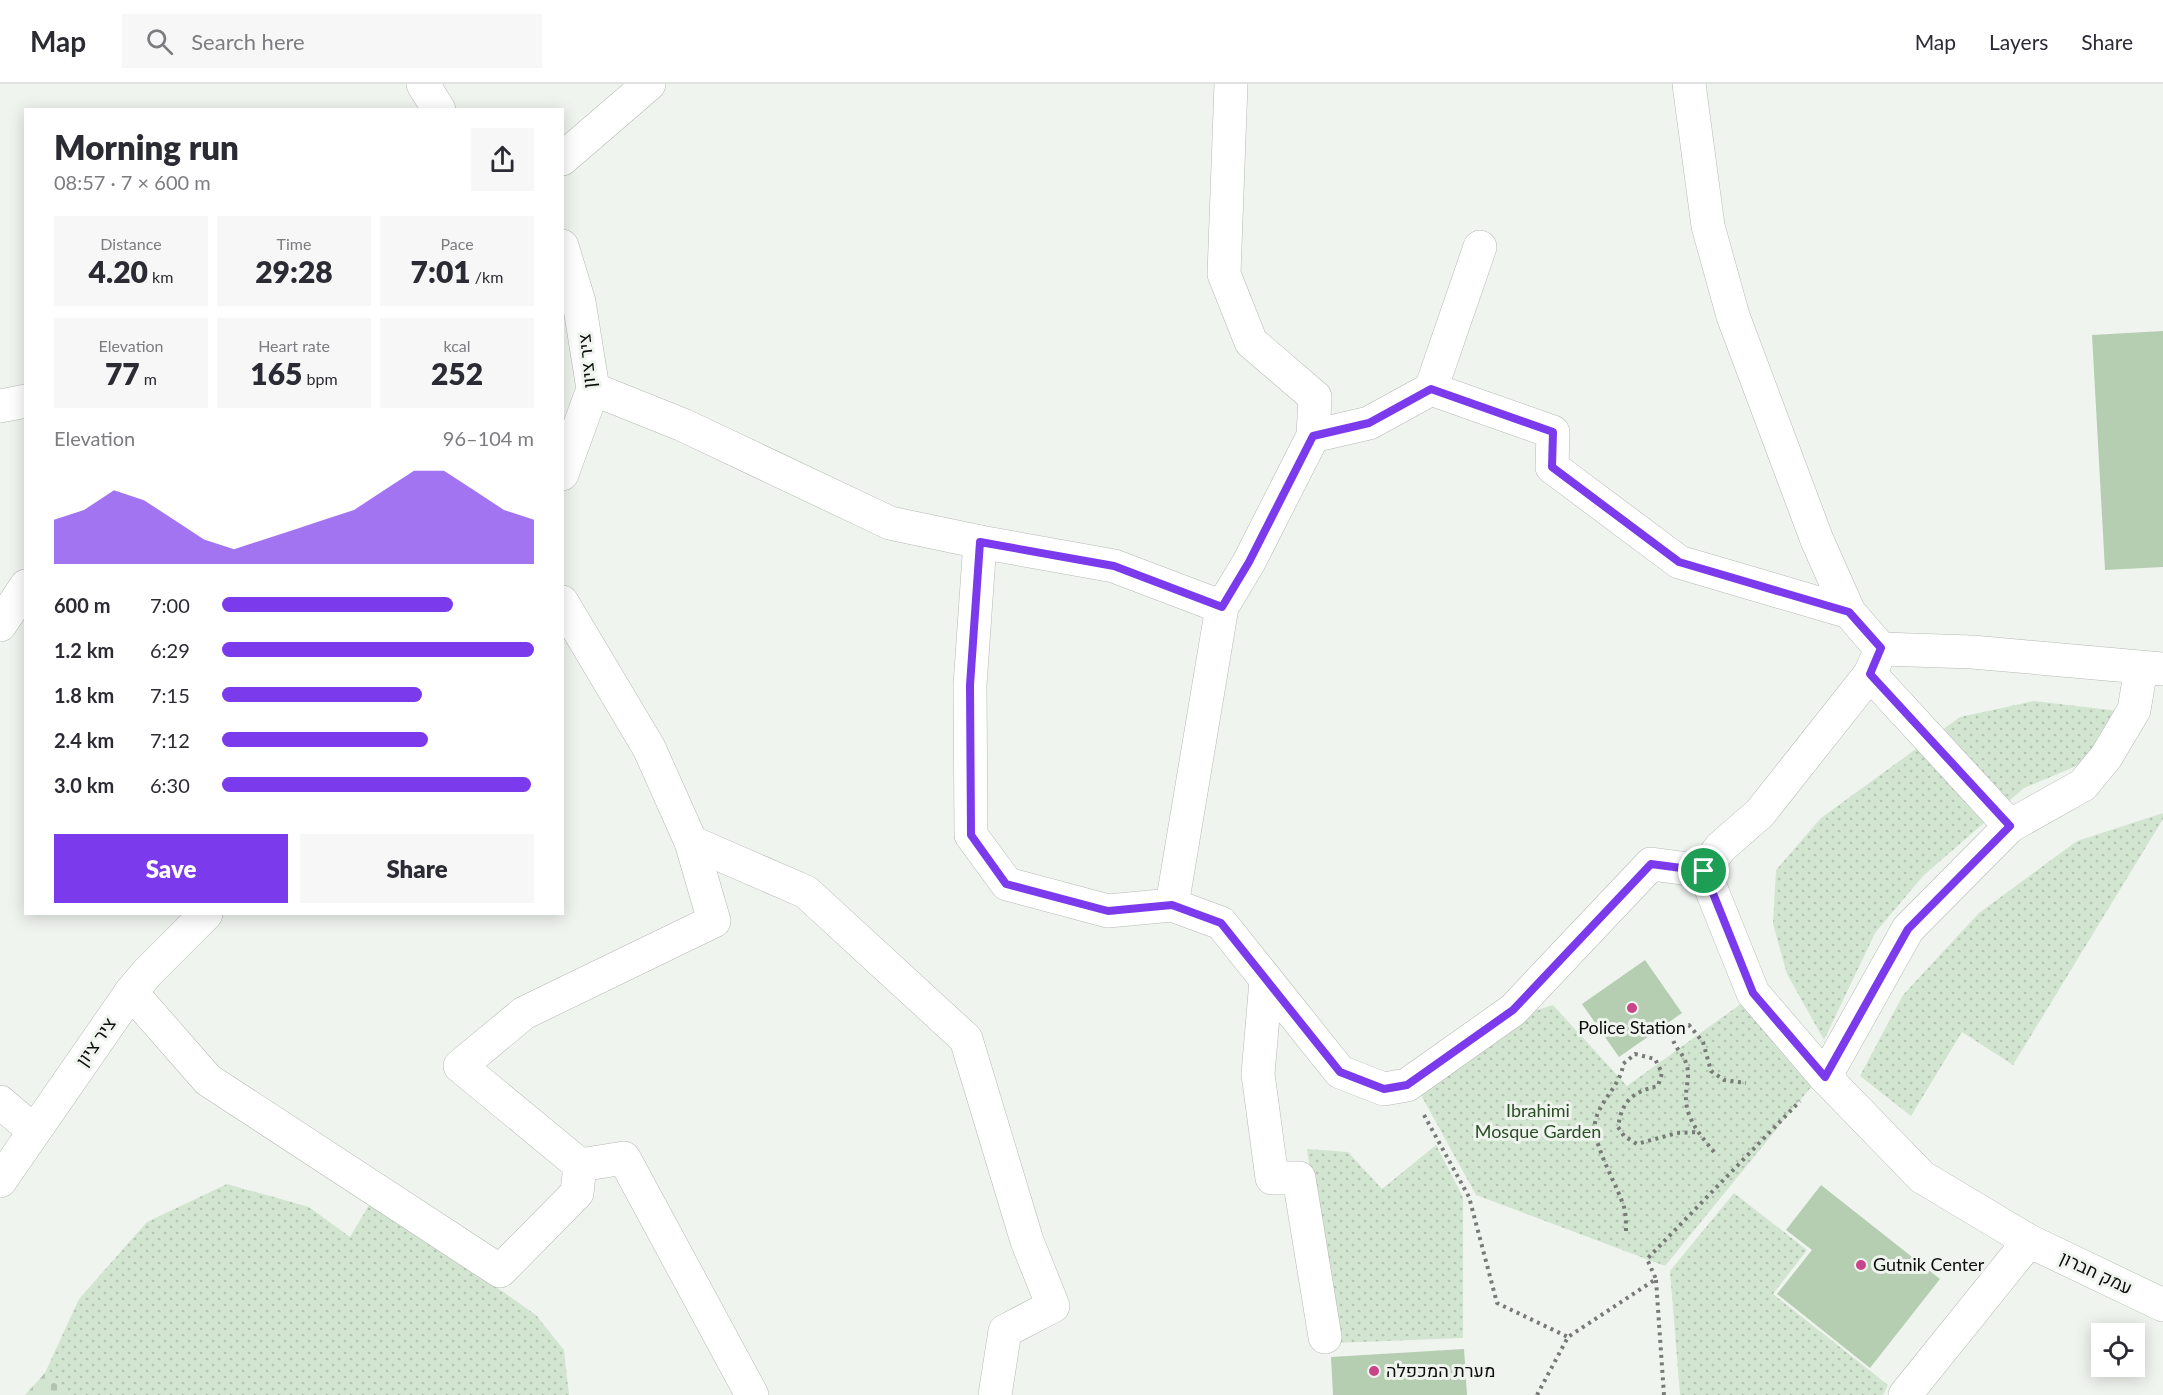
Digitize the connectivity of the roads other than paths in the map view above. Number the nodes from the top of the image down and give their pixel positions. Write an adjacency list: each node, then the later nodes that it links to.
1 (423, 84): 5 (street)
2 (649, 84): 6 (street)
3 (1231, 84): 13 (street)
4 (1689, 84): 19 (street)
5 (438, 108)
6 (564, 157)
7 (1480, 247): 10 (street)
8 (564, 253): 9 (street, ציר ציון)
9 (593, 389): 14 (street, ציר ציון); 15 (street)
10 (1431, 389): 13 (street); 19 (street)
11 (24, 401): 12 (street)
12 (0, 406)
13 (1313, 436): 18 (street)
14 (564, 469)
15 (980, 542): 18 (street); 26 (street)
16 (24, 589): 20 (street)
17 (564, 605): 24 (street)
18 (1222, 607): 26 (street)
19 (1849, 612): 21 (street)
20 (0, 625)
21 (1875, 661): 22 (street); 23 (street); 25 (street)
22 (2152, 668): 23 (street)
23 (2010, 826): 30 (street)
24 (691, 842): 33 (street); 39 (street)
25 (1704, 871): 28 (street); 30 (street, עמק חברון)
26 (1172, 905): 28 (street)
27 (205, 915): 29 (street, ציר ציון)
28 (1266, 981): 37 (street)
29 (131, 992): 32 (street, ציר ציון); 33 (street)
30 (1825, 1077): 35 (street, עמק חברון)
31 (0, 1102): 32 (street)
32 (34, 1131): 34 (street, ציר ציון)
33 (580, 1165): 38 (street)
34 (0, 1181)
35 (2029, 1241): 36 (street, עמק חברון); 40 (street)
36 (2163, 1305)
37 (1325, 1337)
38 (753, 1395)
39 (995, 1395)
40 (1905, 1395)

